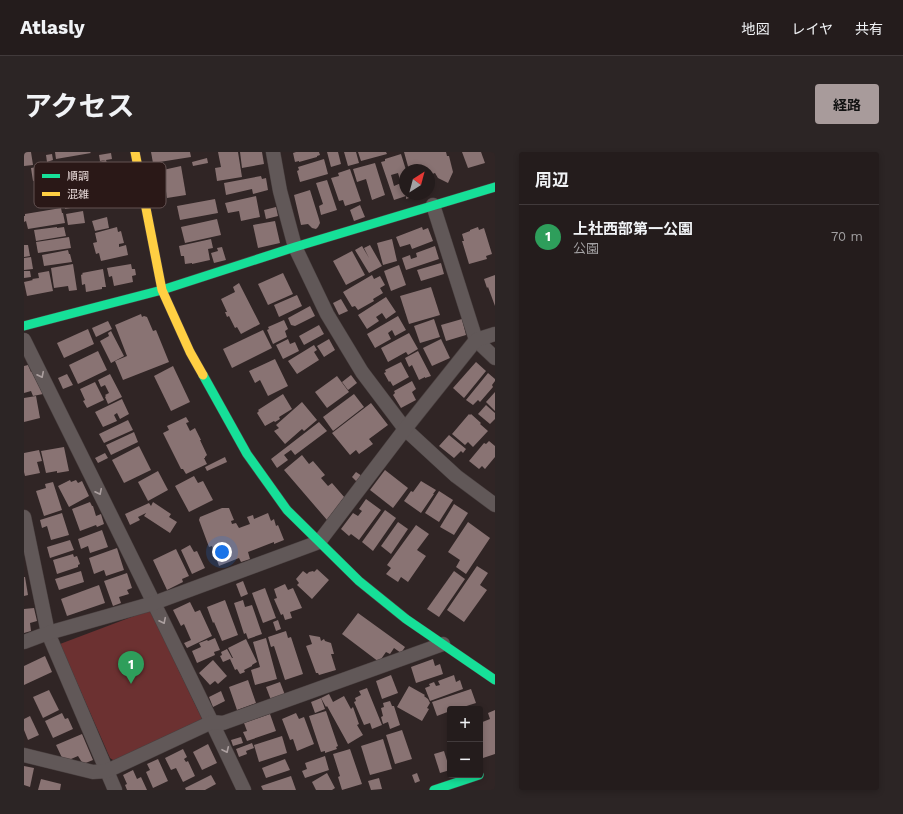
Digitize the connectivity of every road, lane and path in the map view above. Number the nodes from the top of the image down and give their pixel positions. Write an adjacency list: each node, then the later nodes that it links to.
1 (135, 152): 3 (street)
2 (274, 152): 7 (street)
3 (137, 162)
4 (495, 187): 5 (street)
5 (433, 206): 7 (street); 12 (street)
6 (146, 208): 8 (street)
7 (295, 247): 8 (street); 14 (street)
8 (162, 290): 9 (street); 17 (street)
9 (24, 326)
10 (495, 334): 12 (street)
11 (24, 340): 18 (street, one-way to 18)
12 (476, 340): 13 (street); 14 (street)
13 (495, 358)
14 (405, 429): 15 (street); 17 (street)
15 (495, 505)
16 (24, 517): 19 (street)
17 (319, 542): 18 (street); 21 (street)
18 (154, 603): 19 (street); 23 (street, one-way to 23)
19 (48, 633): 20 (street); 25 (street)
20 (24, 642)
21 (443, 644): 22 (street); 23 (street)
22 (495, 680)
23 (212, 722): 25 (street); 28 (street, one-way to 28)
24 (24, 755): 25 (street)
25 (107, 771): 27 (street)
26 (470, 778): 29 (street)
27 (115, 790)
28 (244, 790)
29 (434, 790)

